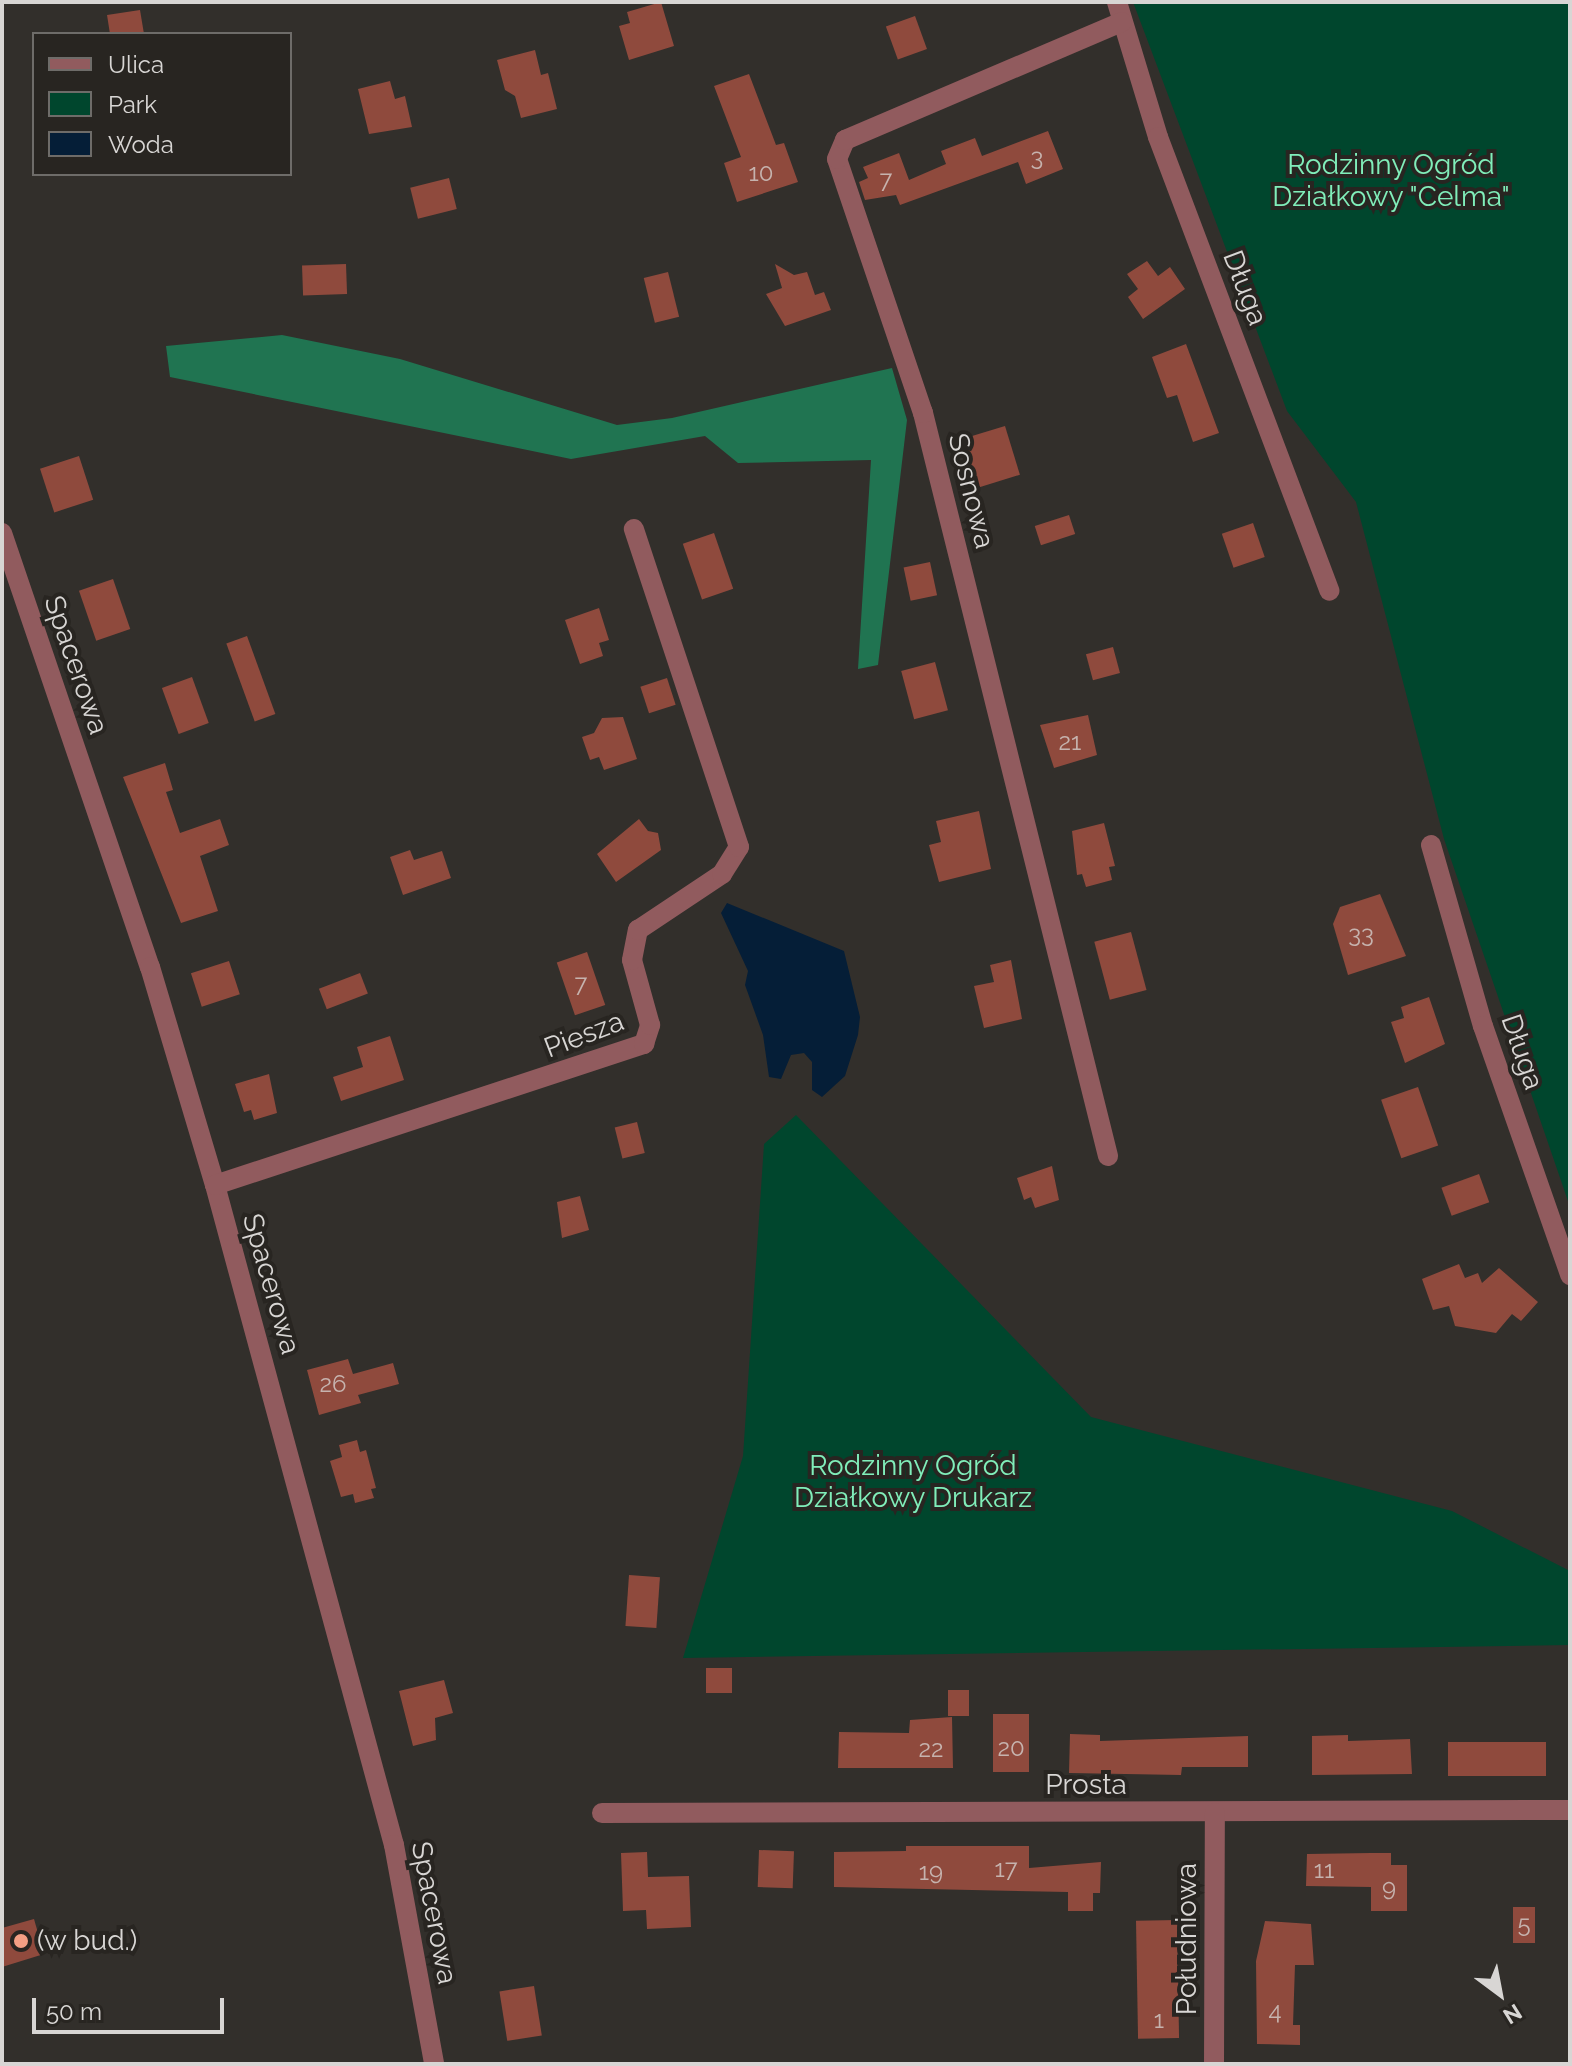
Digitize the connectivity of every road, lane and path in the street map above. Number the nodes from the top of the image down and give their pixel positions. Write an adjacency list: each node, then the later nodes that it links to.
1 (1120, 12): 4 (street, Długa); 6 (street, Sosnowa)
2 (634, 529): 7 (street, Piesza)
3 (2, 533): 7 (street, Spacerowa)
4 (1330, 591)
5 (1431, 845): 8 (street, Długa)
6 (1108, 1156)
7 (215, 1185): 12 (street, Spacerowa)
8 (1570, 1275)
9 (1570, 1810): 11 (street, Prosta)
10 (602, 1813): 11 (street, Prosta)
11 (1215, 1813): 13 (street, Południowa)
12 (434, 2064)
13 (1214, 2064)

